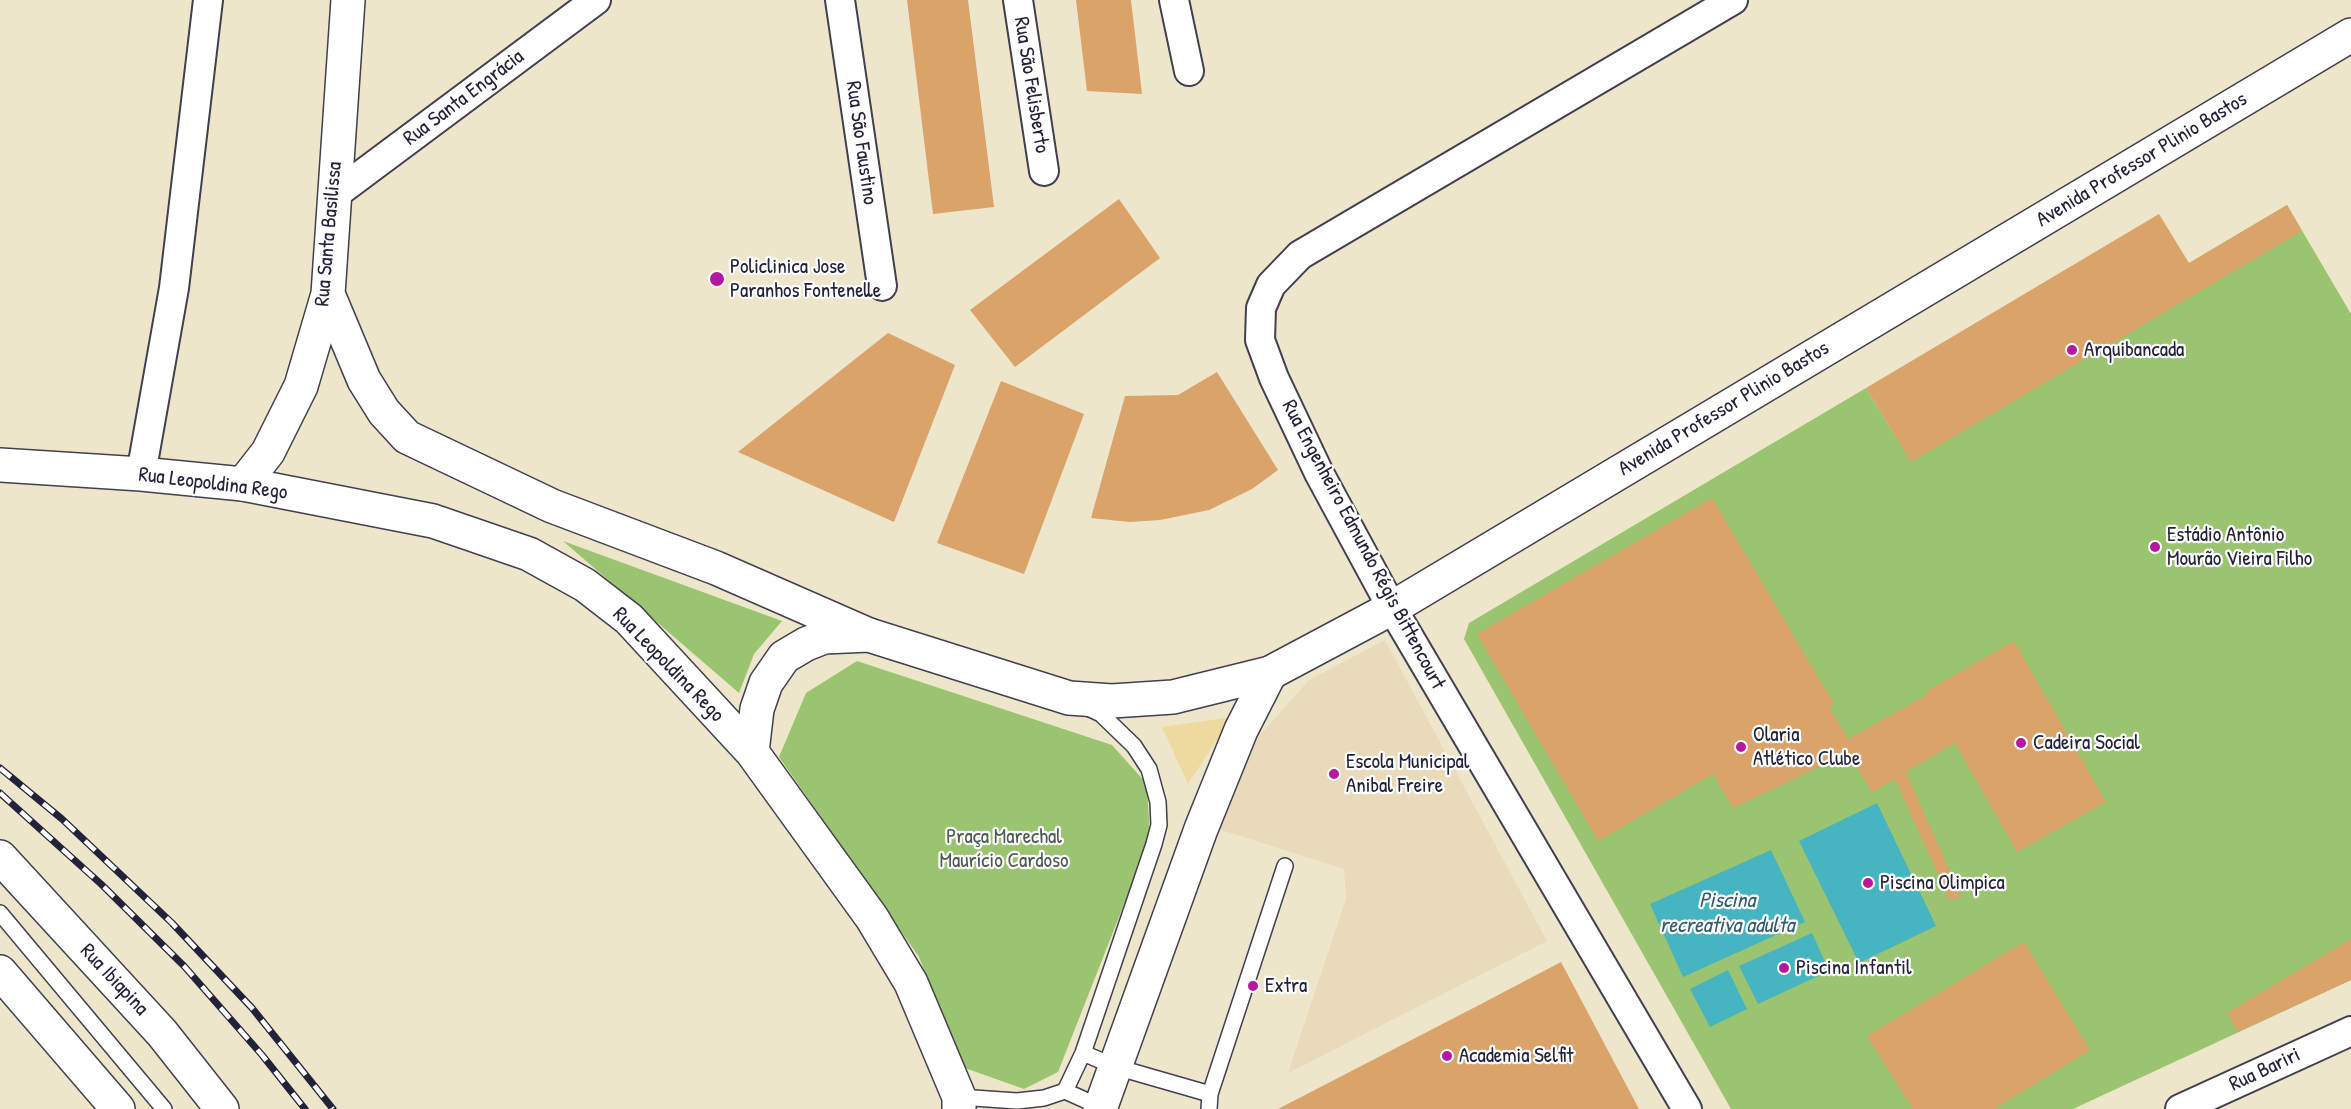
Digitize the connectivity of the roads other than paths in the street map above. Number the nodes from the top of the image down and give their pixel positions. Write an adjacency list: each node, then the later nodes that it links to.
1 (208, 0): 15 (street)
2 (348, 0): 11 (street, Rua Santa Basilissa)
3 (596, 0): 11 (street, Rua Santa Engrácia)
4 (840, 0): 12 (street, Rua São Faustino)
5 (1018, 0): 10 (street, Rua São Felisberto)
6 (1174, 0): 9 (street)
7 (1733, 0): 17 (street, Rua Engenheiro Edmundo Régis Bittencourt)
8 (2351, 35): 17 (street, Avenida Professor Plinio Bastos)
9 (1189, 71)
10 (1044, 171)
11 (333, 196): 13 (street, Rua Santa Basilissa)
12 (882, 286)
13 (328, 294): 16 (street, Rua Santa Basilissa); 18 (street)
14 (0, 465): 15 (street, Rua Leopoldina Rego)
15 (141, 474): 16 (street, Rua Leopoldina Rego)
16 (243, 484): 21 (street, Rua Leopoldina Rego)
17 (1392, 608): 19 (street, Avenida Professor Plinio Bastos); 36 (street, Rua Engenheiro Edmundo Régis Bittencourt)
18 (869, 635): 20 (street); 21 (street)
19 (1270, 673): 20 (street, Avenida Professor Plinio Bastos); 28 (street)
20 (1069, 698): 27 (lane)
21 (752, 752): 31 (street, Rua Leopoldina Rego)
22 (0, 857): 35 (street, Rua Ibiapina)
23 (1285, 866): 30 (lane)
24 (0, 912): 34 (lane)
25 (0, 972): 33 (street)
26 (2351, 1030): 37 (street, Rua Bariri)
27 (1083, 1053): 28 (lane); 29 (lane)
28 (1116, 1067): 30 (lane); 32 (street)
29 (1065, 1091): 31 (lane); 32 (lane)
30 (1209, 1101)
31 (959, 1103)
32 (1103, 1108)
33 (118, 1109)
34 (164, 1109)
35 (222, 1109)
36 (1687, 1109)
37 (2180, 1109)

